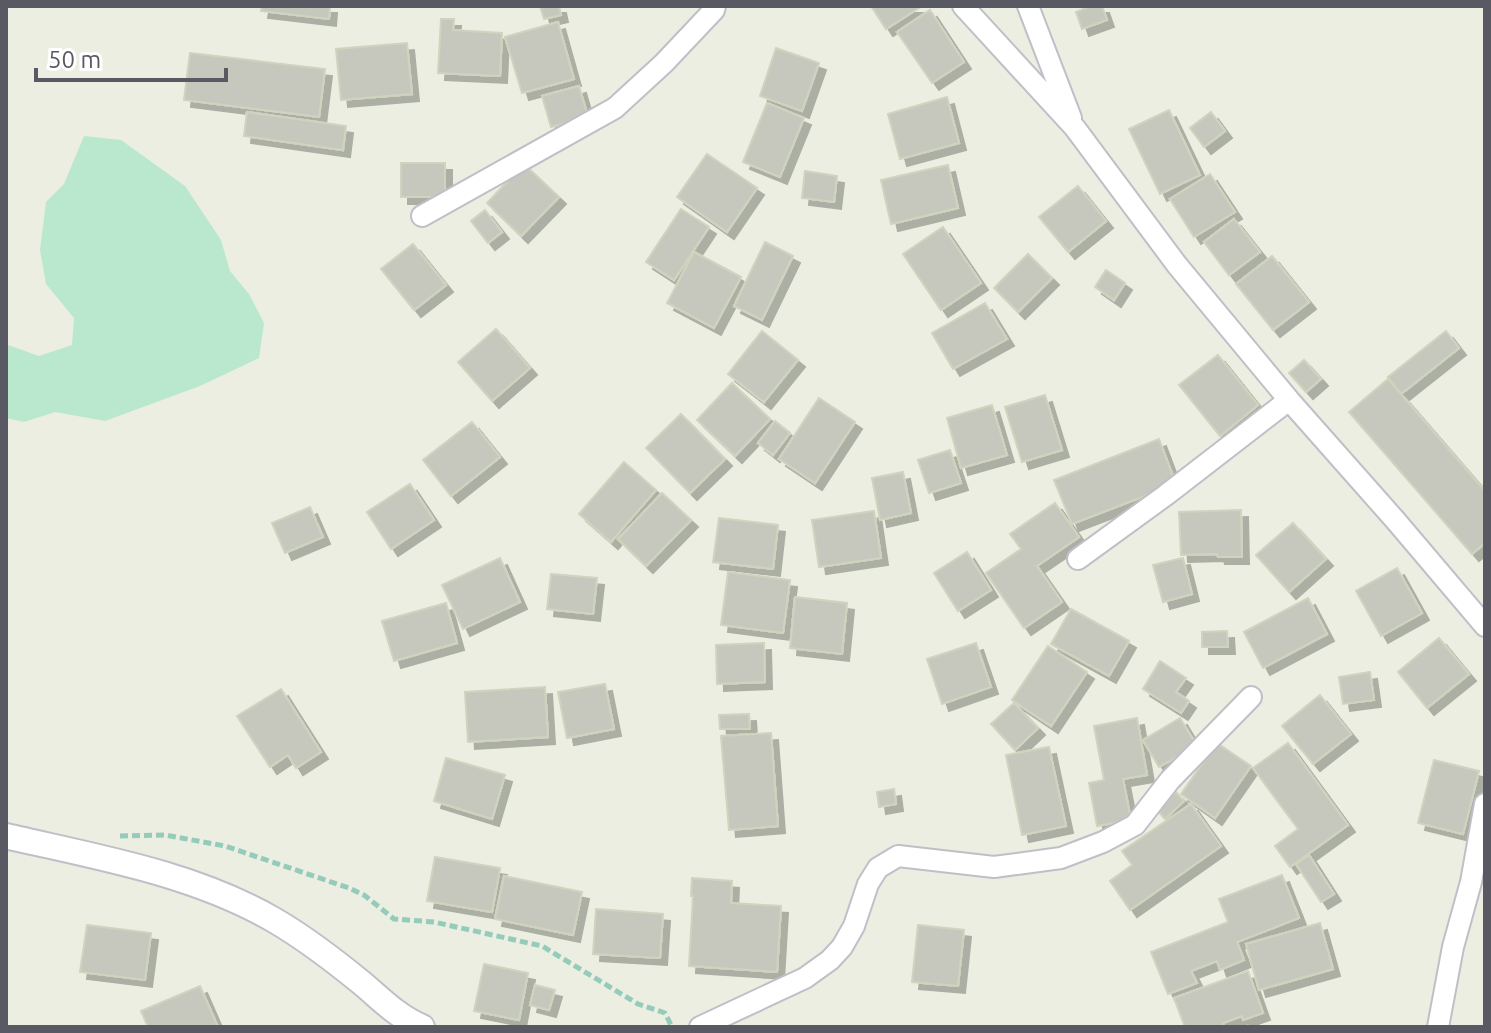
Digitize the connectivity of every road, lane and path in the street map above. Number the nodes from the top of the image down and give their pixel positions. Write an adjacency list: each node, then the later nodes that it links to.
1 (715, 6): 5 (street)
2 (963, 6): 4 (street)
3 (1028, 6): 4 (street)
4 (1075, 128): 6 (street)
5 (422, 216)
6 (1289, 400): 7 (street); 8 (street)
7 (1078, 559)
8 (1485, 626)
9 (1251, 697): 15 (street)
10 (1485, 804): 16 (street)
11 (6, 836): 12 (street)
12 (82, 853): 13 (street); 14 (path)
13 (422, 1027)
14 (672, 1027)
15 (700, 1027)
16 (1438, 1027)

